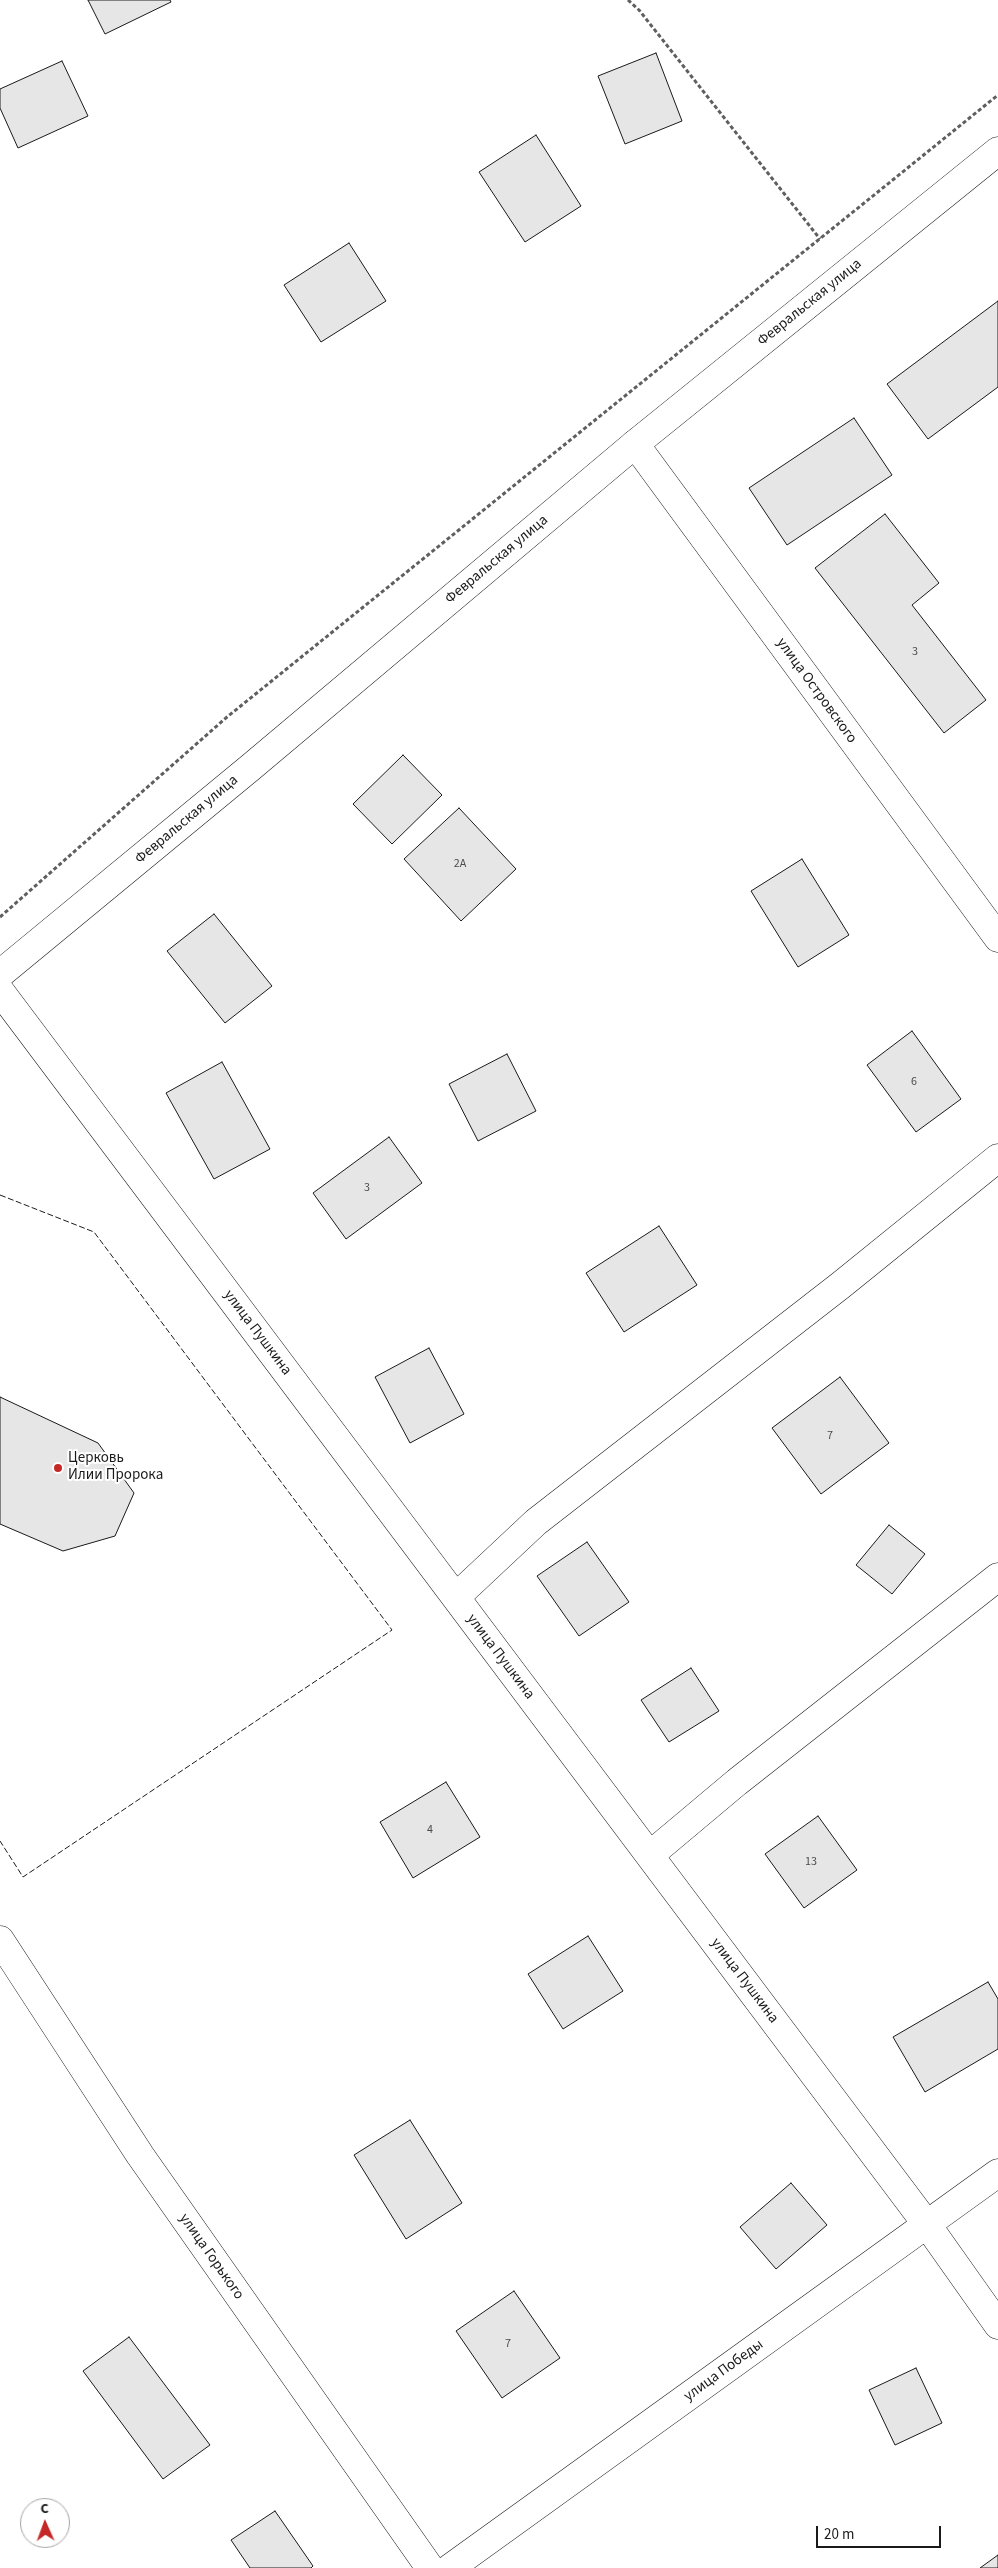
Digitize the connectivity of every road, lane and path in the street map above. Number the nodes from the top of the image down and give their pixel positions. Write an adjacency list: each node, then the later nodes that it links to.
1 (628, 0): 4 (path)
2 (998, 95): 4 (path)
3 (998, 151): 5 (street, Февральская улица)
4 (820, 239): 6 (path)
5 (635, 444): 7 (street, улица Островского); 8 (street, Февральская улица)
6 (0, 918)
7 (998, 938)
8 (0, 974)
9 (0, 991): 12 (street, улица Пушкина)
10 (998, 1158): 12 (street)
11 (998, 1577): 13 (street)
12 (456, 1598): 13 (street, улица Пушкина)
13 (650, 1856): 16 (street, улица Пушкина)
14 (0, 1940): 18 (street, улица Горького)
15 (998, 2173): 16 (street, улица Победы)
16 (928, 2226): 17 (street, улица Пушкина); 19 (street, улица Победы)
17 (998, 2324)
18 (430, 2568)
19 (450, 2568)

